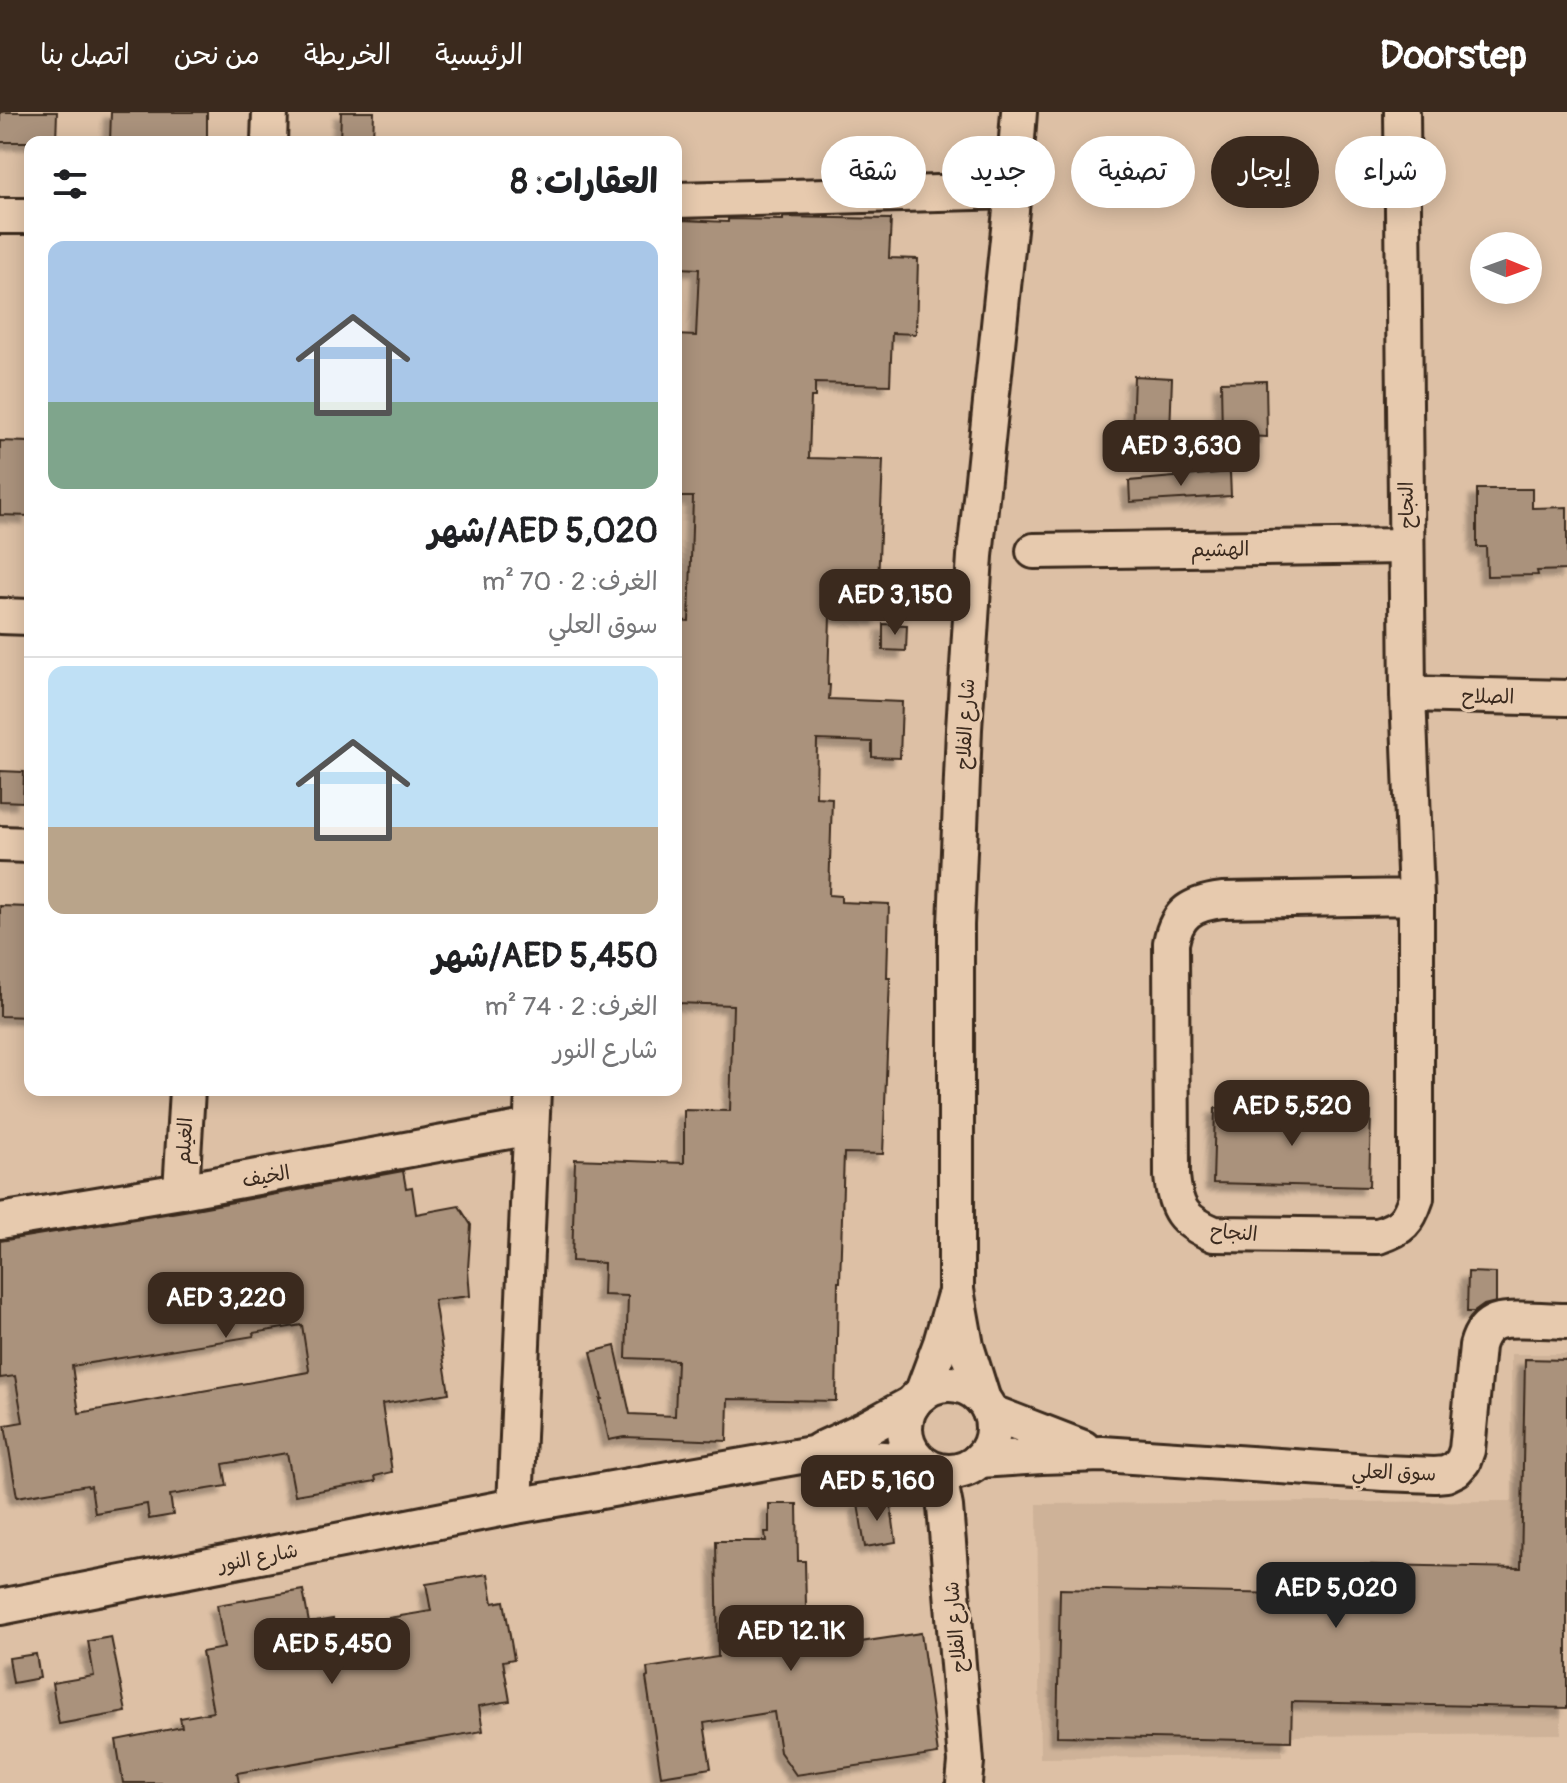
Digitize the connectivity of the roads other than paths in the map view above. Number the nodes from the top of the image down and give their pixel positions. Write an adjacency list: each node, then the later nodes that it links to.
1 (270, 112): 4 (street)
2 (1019, 112): 5 (street, شارع الفلاح)
3 (1402, 112): 11 (street, النجاح)
4 (269, 136)
5 (1017, 136)
6 (942, 193): 7 (street)
7 (682, 200)
8 (1011, 208): 25 (street, شارع الفلاح)
9 (0, 216): 10 (street)
10 (24, 216)
11 (1406, 546): 12 (street, الهشيم); 15 (street, النجاح)
12 (1034, 551)
13 (0, 616): 14 (street)
14 (24, 617)
15 (1408, 694): 16 (street, الصلاح); 19 (street, النجاح)
16 (1567, 698)
17 (0, 844): 18 (street)
18 (24, 845)
19 (1416, 897): 19 (street, النجاح)
20 (187, 1096): 23 (street, الغيلم)
21 (533, 1096): 22 (street)
22 (531, 1127): 23 (street, الخيف); 33 (street)
23 (181, 1191): 24 (street, الخيف)
24 (0, 1221)
25 (956, 1290): 27 (street, شارع الفلاح); 28 (street, شارع الفلاح)
26 (1567, 1321): 30 (street, سوق العلي)
27 (917, 1399): 28 (street); 29 (street, شارع النور); 32 (street)
28 (986, 1406): 30 (street, سوق العلي); 31 (street)
29 (812, 1454): 32 (street, شارع النور); 33 (street, شارع النور)
30 (1102, 1454): 31 (street, سوق العلي)
31 (979, 1460): 32 (street)
32 (931, 1468): 35 (street, شارع الفلاح)
33 (515, 1506): 34 (street, شارع النور)
34 (0, 1607)
35 (964, 1783)

